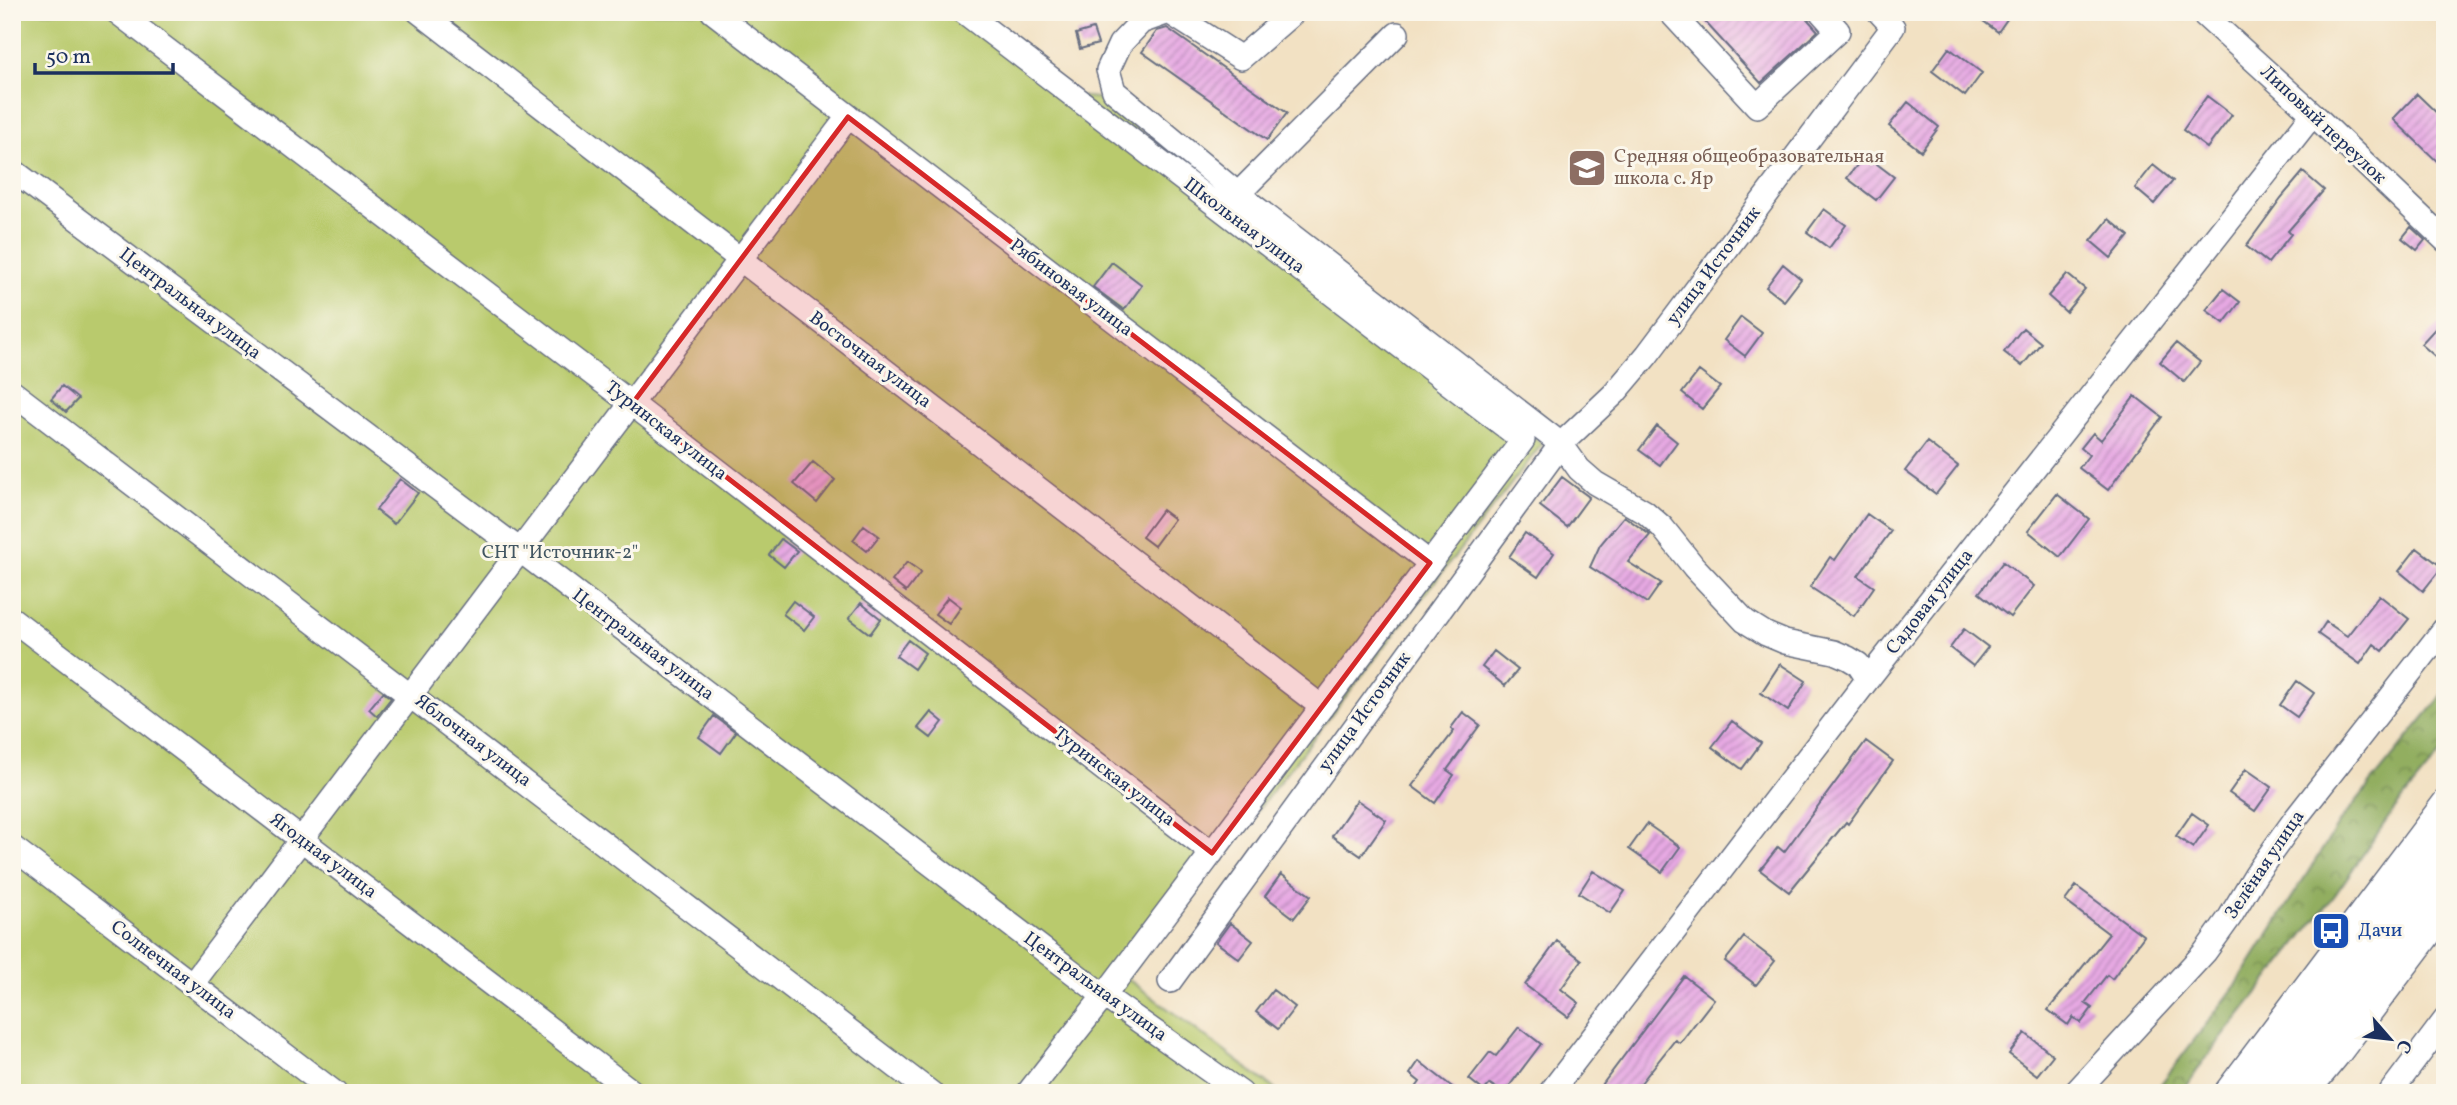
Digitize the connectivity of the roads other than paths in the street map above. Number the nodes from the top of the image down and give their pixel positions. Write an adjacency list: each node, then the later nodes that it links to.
1 (117, 12): 18 (street, Туринская улица)
2 (419, 12): 16 (street, Восточная улица)
3 (713, 12): 12 (street, Рябиновая улица)
4 (964, 12): 21 (street, Школьная улица)
5 (1294, 12): 14 (street)
6 (1670, 12): 7 (street)
7 (1821, 12)
8 (1879, 12): 19 (street, улица Источник)
9 (2201, 12): 11 (street, Липовый переулок)
10 (1397, 34): 14 (street)
11 (2313, 114): 15 (street, Липовый переулок); 24 (street, Садовая улица)
12 (848, 117): 16 (street); 21 (street, Рябиновая улица)
13 (12, 170): 20 (street, Центральная улица)
14 (1238, 194): 19 (street)
15 (2445, 240)
16 (739, 260): 18 (street); 26 (street, Восточная улица)
17 (12, 392): 25 (street, Яблочная улица)
18 (632, 404): 20 (street); 31 (street, Туринская улица)
19 (1561, 443): 24 (street); 34 (street, улица Источник)
20 (520, 551): 25 (street); 36 (street, Центральная улица)
21 (1430, 563): 26 (street)
22 (12, 619): 29 (street, Ягодная улица)
23 (2445, 628): 44 (street, Зелёная улица)
24 (1868, 679): 43 (street, Садовая улица)
25 (412, 695): 29 (street); 40 (street, Яблочная улица)
26 (1322, 707): 31 (street)
27 (2445, 801): 45 (street)
28 (2445, 839): 46 (highway)
29 (302, 840): 35 (street); 39 (street, Ягодная улица)
30 (12, 847): 35 (street, Солнечная улица)
31 (1212, 853): 36 (street)
32 (2445, 884): 47 (highway)
33 (2445, 914): 48 (street)
34 (1170, 981)
35 (192, 985): 38 (street, Солнечная улица)
36 (1104, 996): 41 (street); 42 (street, Центральная улица)
37 (2445, 1020): 49 (street)
38 (335, 1093)
39 (634, 1093)
40 (931, 1093)
41 (1028, 1093)
42 (1241, 1093)
43 (1550, 1093)
44 (2076, 1093)
45 (2225, 1093)
46 (2253, 1093)
47 (2288, 1093)
48 (2307, 1093)
49 (2390, 1093)

